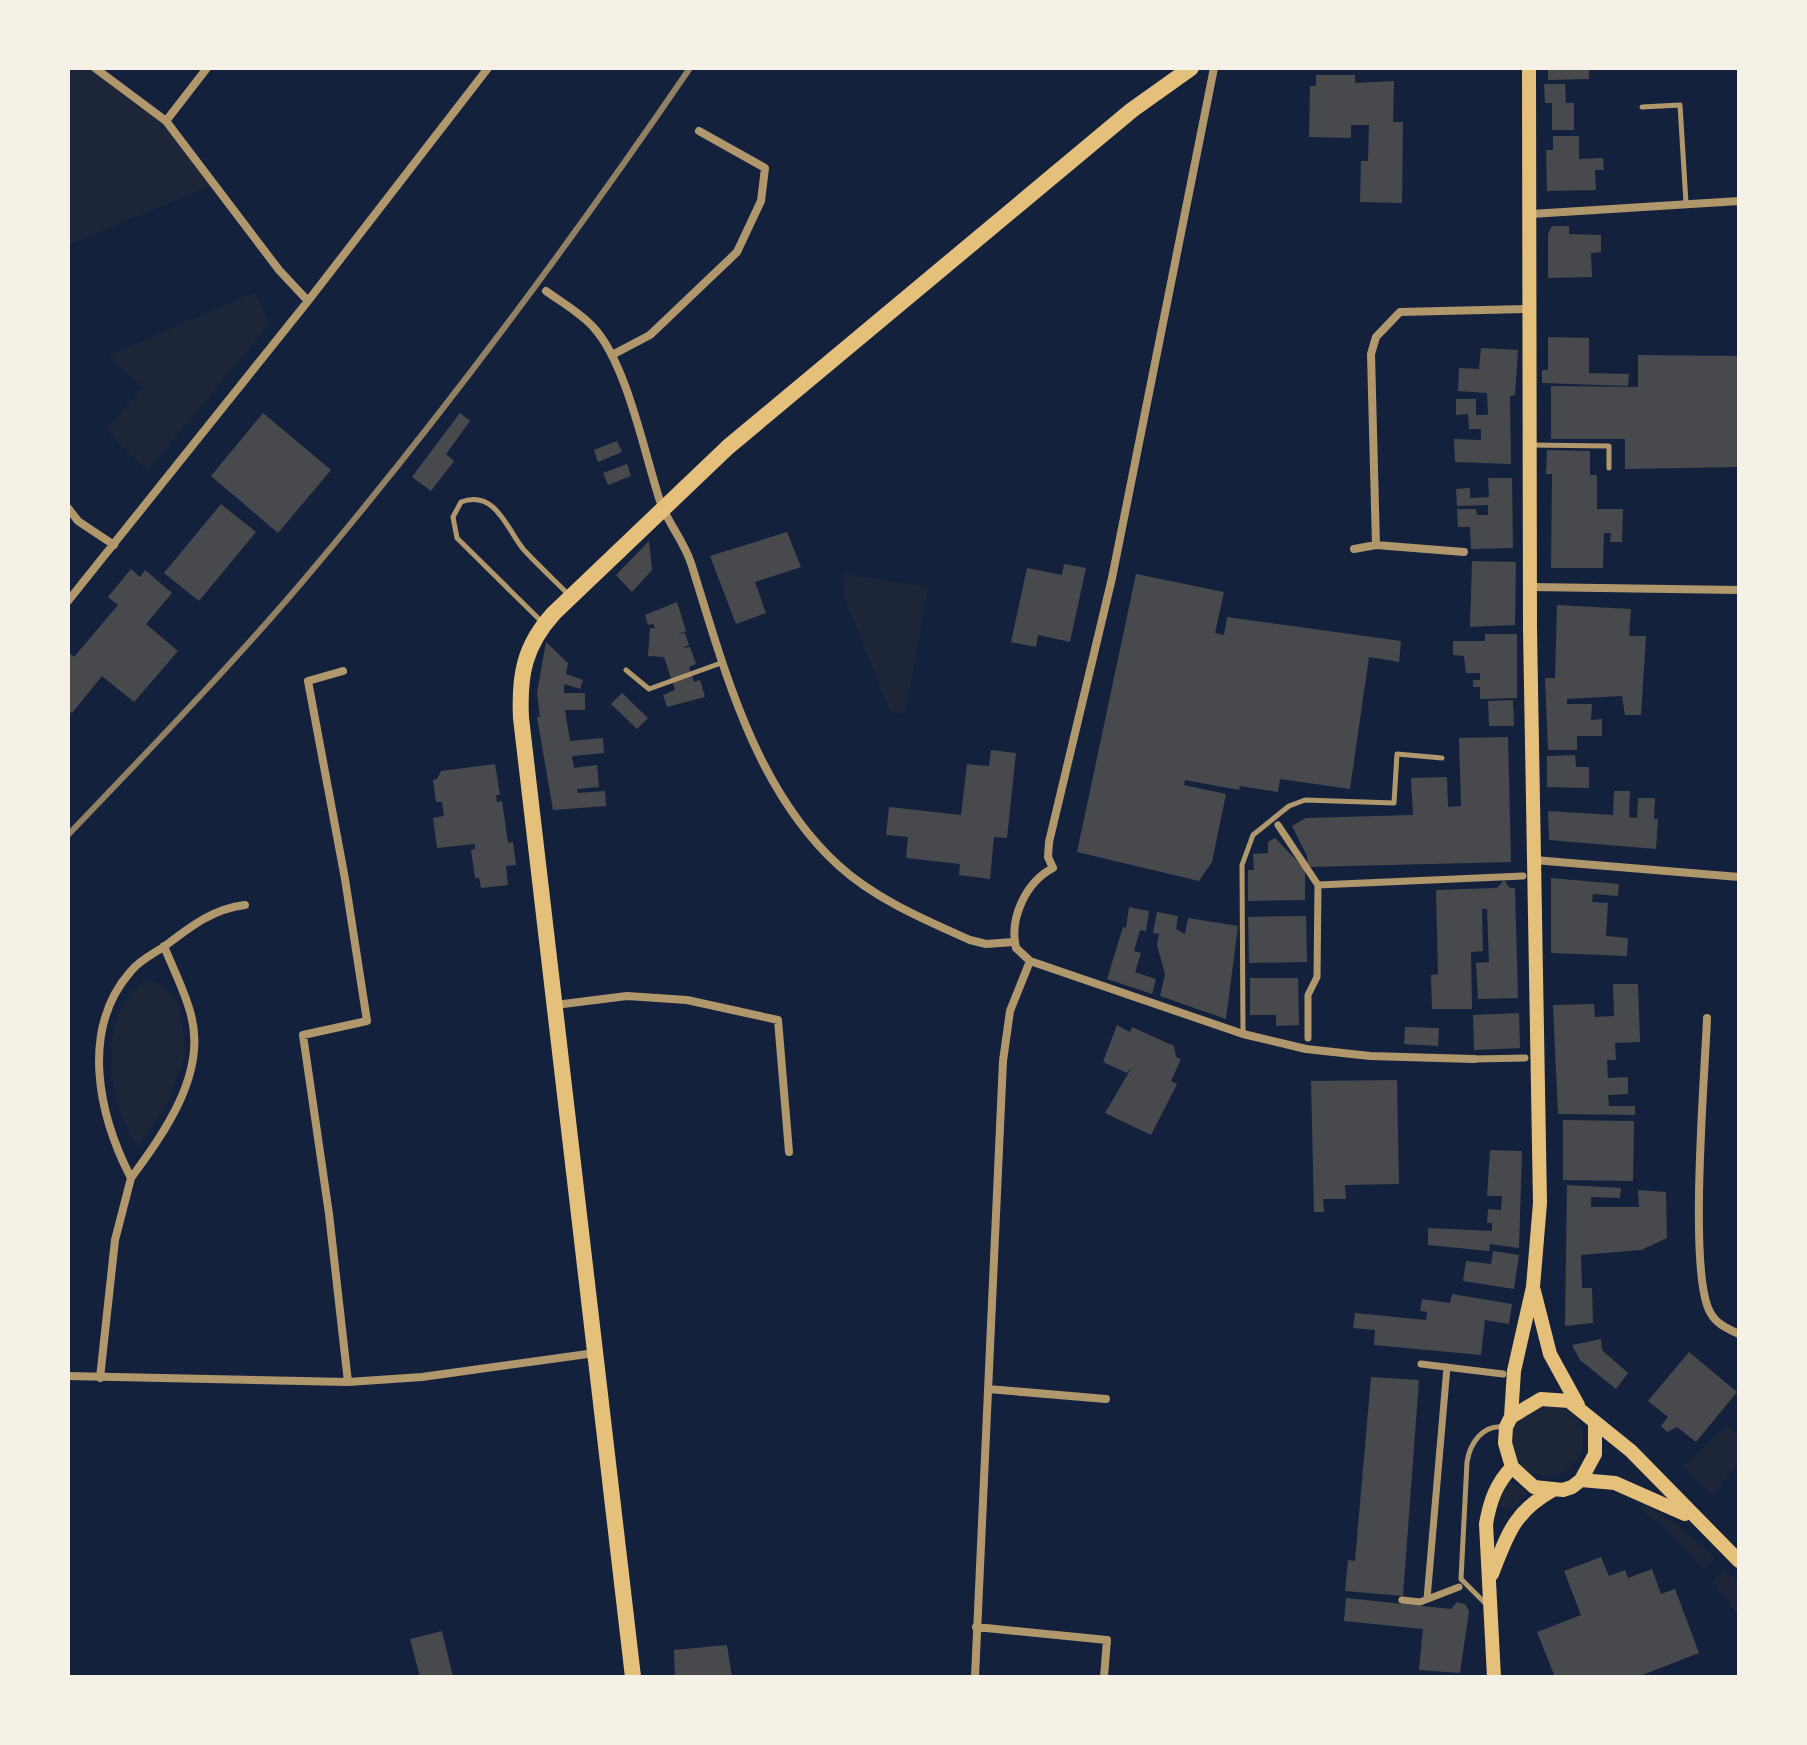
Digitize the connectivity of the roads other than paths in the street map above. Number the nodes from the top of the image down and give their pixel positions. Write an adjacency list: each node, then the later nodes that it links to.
1 (95, 68): 8 (street)
2 (207, 68): 8 (street)
3 (488, 68): 14 (street)
4 (1191, 68): 19 (main road)
5 (1214, 68): 40 (street)
6 (1529, 68): 12 (main road)
7 (1642, 107): 11 (lane)
8 (166, 121): 14 (street)
9 (699, 131): 16 (street)
10 (1739, 201): 11 (street)
11 (1686, 203): 12 (street)
12 (1531, 214): 15 (main road)
13 (546, 291): 16 (street)
14 (308, 301): 21 (street)
15 (1530, 309): 17 (main road); 22 (street)
16 (612, 355): 19 (street)
17 (1529, 445): 18 (lane); 25 (main road)
18 (1609, 468)
19 (662, 507): 27 (main road); 30 (street)
20 (68, 508): 21 (street)
21 (114, 545): 28 (street)
22 (1376, 545): 23 (street); 24 (street)
23 (1354, 549)
24 (1464, 552)
25 (1531, 587): 26 (street); 35 (main road)
26 (1739, 590)
27 (570, 597): 29 (main road); 29 (lane)
28 (68, 601)
29 (544, 623): 43 (main road)
30 (721, 663): 31 (lane); 40 (street)
31 (626, 670)
32 (343, 671): 59 (street)
33 (1442, 758): 45 (lane)
34 (1278, 825): 38 (street)
35 (1534, 860): 37 (street); 47 (main road)
36 (1523, 876): 38 (street)
37 (1739, 877)
38 (1318, 885): 46 (street)
39 (245, 905): 41 (street)
40 (1014, 942): 42 (street)
41 (164, 946): 50 (street); 50 (street)
42 (1030, 961): 45 (street); 60 (street)
43 (554, 1005): 49 (street); 53 (main road)
44 (1707, 1018): 52 (street)
45 (1243, 1034): 48 (street)
46 (1308, 1038)
47 (1532, 1058): 48 (street); 51 (main road)
48 (1474, 1059)
49 (789, 1152)
50 (131, 1178): 58 (street)
51 (1533, 1287): 62 (main road); 63 (main road)
52 (1739, 1334)
53 (595, 1353): 59 (street); 76 (main road)
54 (1421, 1364): 55 (street)
55 (1447, 1367): 56 (street); 72 (street)
56 (1503, 1374)
57 (68, 1376): 58 (street)
58 (100, 1378): 59 (street)
59 (348, 1382)
60 (988, 1389): 61 (street); 75 (street)
61 (1106, 1399)
62 (1579, 1407): 63 (main road); 64 (main road)
63 (1508, 1422): 65 (main road); 74 (lane)
64 (1595, 1424): 66 (main road); 68 (main road)
65 (1512, 1467): 67 (main road); 70 (main road)
66 (1581, 1480): 67 (main road); 68 (main road)
67 (1553, 1490): 70 (main road)
68 (1696, 1519): 69 (main road)
69 (1739, 1561)
70 (1491, 1575): 74 (main road)
71 (1459, 1587): 72 (street)
72 (1427, 1599): 73 (street)
73 (1402, 1600)
74 (1492, 1610): 79 (main road)
75 (976, 1627): 77 (street); 78 (street)
76 (633, 1677)
77 (975, 1677)
78 (1104, 1677)
79 (1494, 1677)

